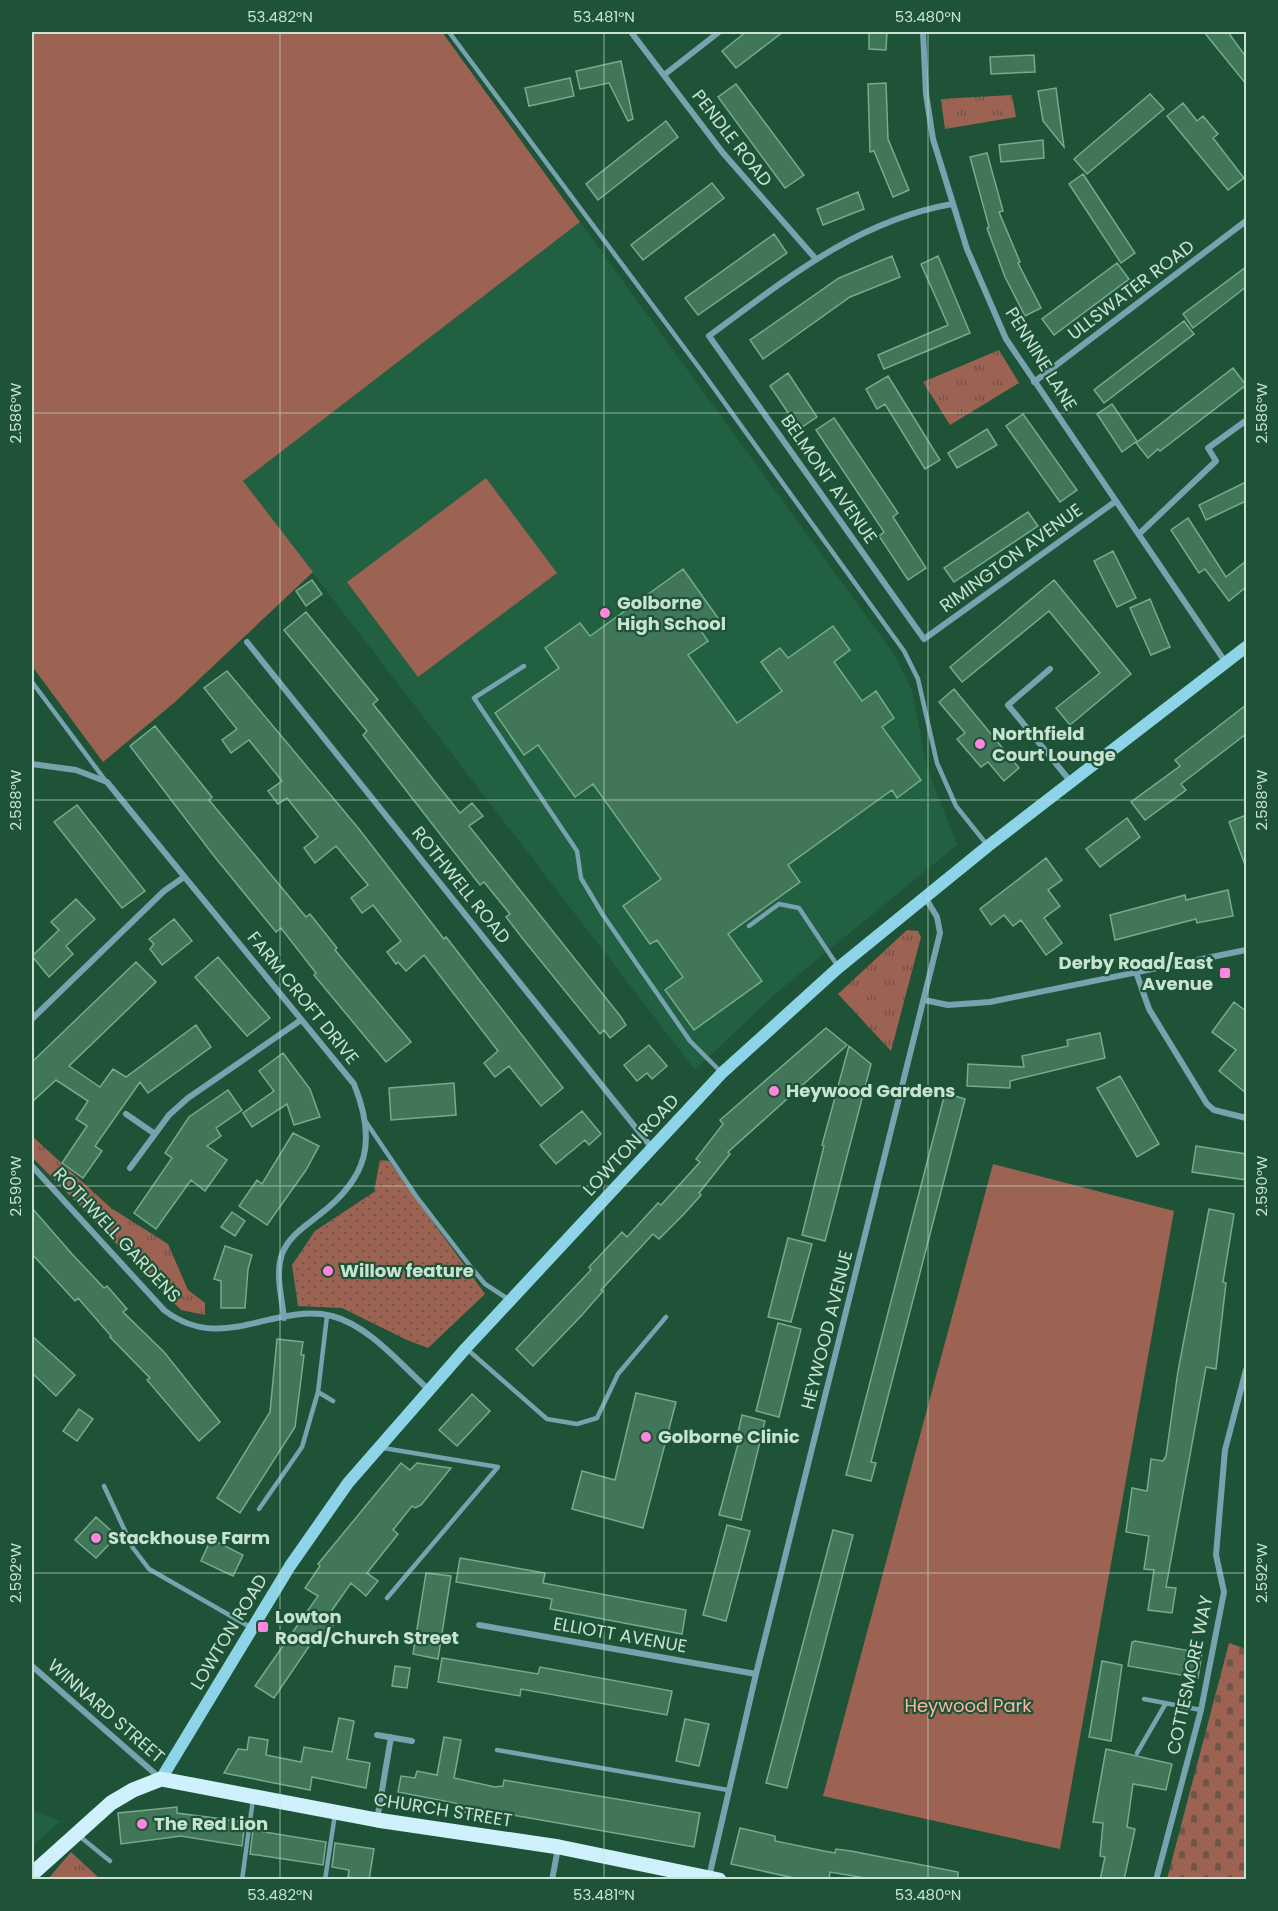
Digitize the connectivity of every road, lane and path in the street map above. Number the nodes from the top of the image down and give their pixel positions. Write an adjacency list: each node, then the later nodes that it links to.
1 (449, 32): 23 (lane)
2 (631, 32): 5 (street, PENDLE ROAD)
3 (719, 32): 5 (street)
4 (923, 32): 6 (street, PENNINE LANE)
5 (664, 75): 8 (street, PENDLE ROAD)
6 (952, 204): 8 (street); 9 (street, PENNINE LANE)
7 (1246, 221): 9 (street, ULLSWATER ROAD)
8 (815, 258): 13 (street, BELMONT AVENUE)
9 (1034, 382): 11 (street, PENNINE LANE)
10 (1244, 422): 12 (street)
11 (1116, 501): 12 (street, PENNINE LANE); 13 (street, RIMINGTON AVENUE)
12 (1139, 534): 16 (street, PENNINE LANE)
13 (924, 639)
14 (247, 642): 38 (street, ROTHWELL ROAD)
15 (1246, 647): 16 (main road, LOWTON ROAD)
16 (1226, 663): 22 (main road, LOWTON ROAD)
17 (524, 666): 33 (lane)
18 (1050, 669): 22 (street)
19 (32, 682): 21 (lane)
20 (32, 764): 21 (street, FARM CROFT DRIVE)
21 (107, 782): 24 (street, FARM CROFT DRIVE)
22 (1071, 782): 23 (main road, LOWTON ROAD)
23 (988, 846): 25 (main road, LOWTON ROAD)
24 (184, 877): 31 (street); 32 (street, FARM CROFT DRIVE)
25 (925, 897): 28 (main road, LOWTON ROAD); 30 (street, HEYWOOD AVENUE)
26 (749, 926): 28 (lane)
27 (1246, 950): 29 (street)
28 (838, 968): 33 (main road, LOWTON ROAD)
29 (1136, 972): 30 (street); 35 (street)
30 (924, 1000): 57 (street, HEYWOOD AVENUE)
31 (32, 1019)
32 (301, 1020): 36 (street, FARM CROFT DRIVE); 37 (street)
33 (722, 1073): 38 (main road, LOWTON ROAD)
34 (126, 1114): 37 (street)
35 (1246, 1118)
36 (366, 1122): 41 (lane); 44 (street, FARM CROFT DRIVE)
37 (156, 1134): 39 (street)
38 (652, 1148): 41 (main road, LOWTON ROAD)
39 (130, 1168)
40 (33, 1170): 44 (street, ROTHWELL GARDENS)
41 (511, 1301): 45 (main road, LOWTON ROAD)
42 (327, 1316): 44 (street, ROTHWELL GARDENS); 47 (street); 48 (lane)
43 (666, 1317): 45 (lane)
44 (284, 1318)
45 (466, 1348): 47 (main road, LOWTON ROAD)
46 (1246, 1370): 60 (street, COTTESMORE WAY)
47 (430, 1391): 50 (main road, LOWTON ROAD)
48 (318, 1392): 49 (lane); 52 (lane)
49 (333, 1401)
50 (380, 1447): 53 (lane); 55 (main road, LOWTON ROAD)
51 (104, 1486): 55 (lane)
52 (259, 1509)
53 (387, 1598)
54 (479, 1625): 57 (street, ELLIOTT AVENUE)
55 (252, 1629): 66 (main road, LOWTON ROAD)
56 (32, 1666): 66 (street, WINNARD STREET)
57 (756, 1674): 67 (street, HEYWOOD AVENUE)
58 (1144, 1699): 59 (lane)
59 (1166, 1703): 60 (lane); 65 (lane)
60 (1201, 1710): 79 (street, COTTESMORE WAY)
61 (377, 1735): 62 (street)
62 (391, 1737): 63 (street); 70 (street)
63 (412, 1741)
64 (497, 1750): 67 (lane)
65 (1137, 1753)
66 (161, 1779): 68 (main road, CHURCH STREET); 71 (main road)
67 (728, 1790): 75 (street, HEYWOOD AVENUE)
68 (253, 1797): 69 (main road, CHURCH STREET); 76 (lane)
69 (335, 1812): 70 (main road, CHURCH STREET); 77 (lane)
70 (377, 1820): 72 (main road, CHURCH STREET)
71 (76, 1834): 73 (lane); 74 (main road)
72 (559, 1846): 75 (main road, CHURCH STREET); 78 (street)
73 (110, 1861)
74 (32, 1874)
75 (714, 1879)
76 (242, 1880)
77 (325, 1880)
78 (552, 1880)
79 (1156, 1880)

